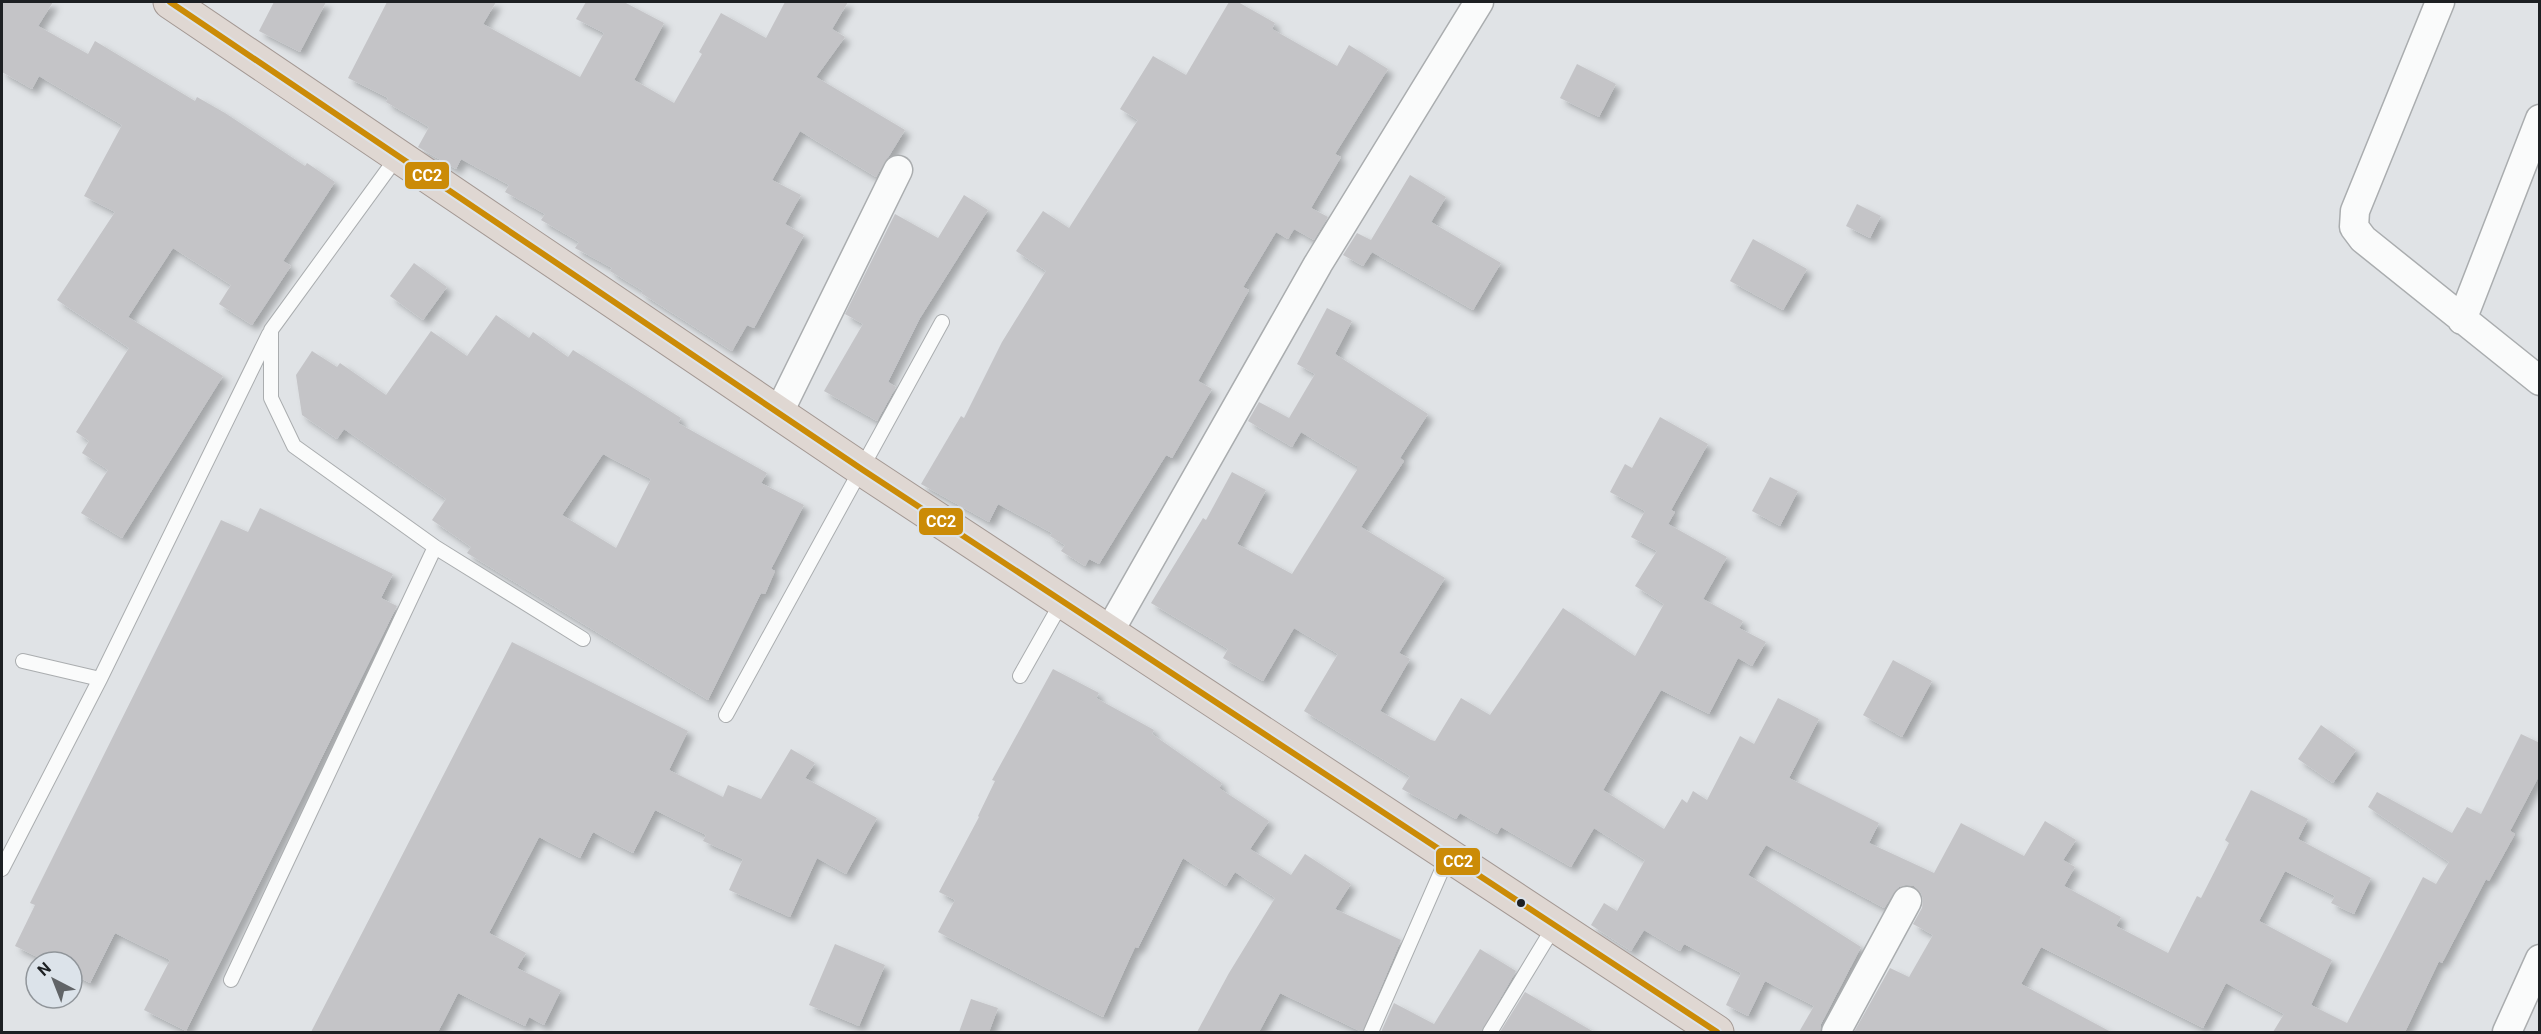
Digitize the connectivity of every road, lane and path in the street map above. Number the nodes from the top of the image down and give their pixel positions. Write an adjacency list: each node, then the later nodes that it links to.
1 (170, 2): 5 (highway)
2 (1479, 2): 15 (street)
3 (2440, 2): 7 (street)
4 (2540, 119): 7 (street)
5 (398, 157): 9 (lane); 11 (highway)
6 (898, 170): 11 (street)
7 (2462, 320): 10 (street)
8 (942, 322): 12 (lane)
9 (271, 330): 13 (lane); 19 (lane)
10 (2540, 381)
11 (779, 412): 12 (highway)
12 (863, 470): 14 (highway); 20 (lane)
13 (435, 547): 16 (lane); 26 (lane)
14 (1063, 600): 15 (highway); 18 (lane)
15 (1109, 632): 21 (highway)
16 (583, 639)
17 (23, 662): 19 (lane)
18 (1020, 676)
19 (100, 679): 22 (lane)
20 (726, 715)
21 (1448, 855): 24 (highway); 28 (lane)
22 (2, 869)
23 (1907, 901): 30 (street)
24 (1555, 925): 27 (highway); 29 (lane)
25 (2540, 959): 31 (street)
26 (231, 980)
27 (1705, 1029)
28 (1371, 1032)
29 (1490, 1032)
30 (1836, 1032)
31 (2507, 1032)

